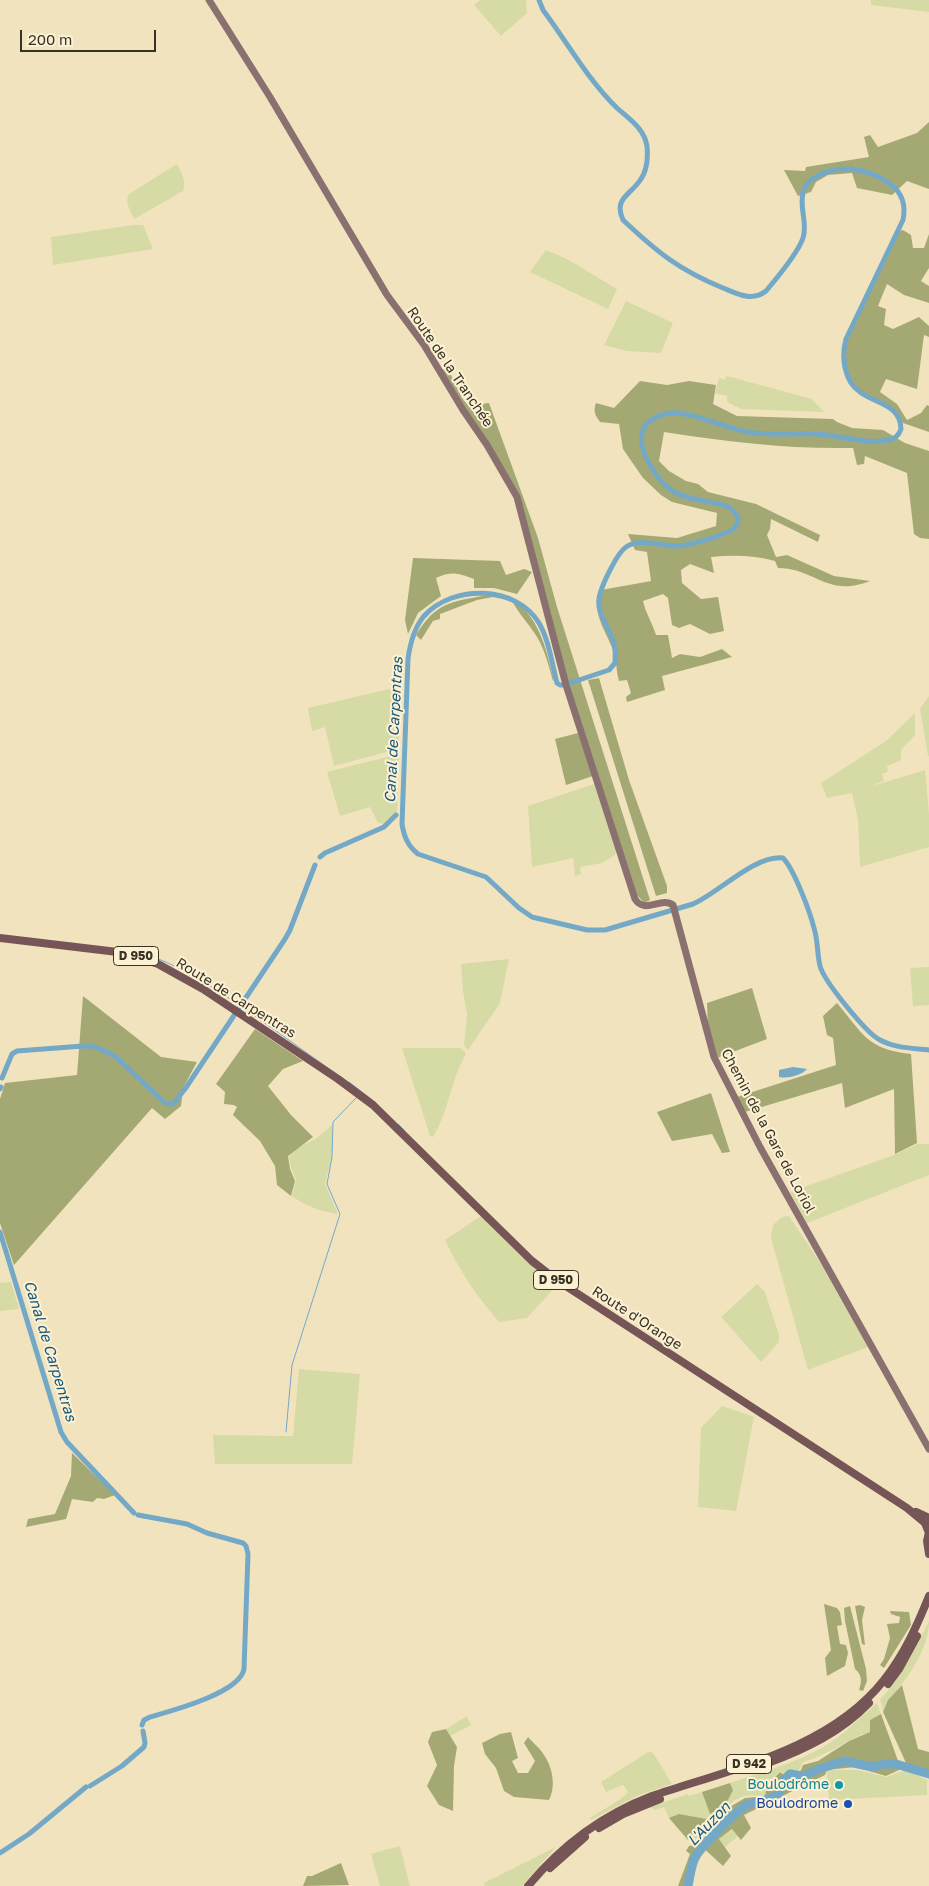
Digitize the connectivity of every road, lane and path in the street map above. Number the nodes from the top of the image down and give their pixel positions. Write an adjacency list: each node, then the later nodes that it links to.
1 (209, 0): 2 (street, Route de la Tranchée)
2 (596, 780): 5 (street, Chemin de la Gare de Loriol)
3 (0, 938): 4 (main road, Route de Carpentras / D 950)
4 (309, 1060): 6 (main road, Route d'Orange / D 950)
5 (929, 1449)
6 (907, 1508): 7 (main road, Route d'Orange / D 950); 8 (main road, Route d'Orange / D 950)
7 (929, 1518)
8 (929, 1533): 9 (main road, D 950)
9 (929, 1554)
10 (929, 1596): 12 (main road, D 942)
11 (929, 1610): 13 (main road, D 942)
12 (528, 1886)
13 (534, 1886)

